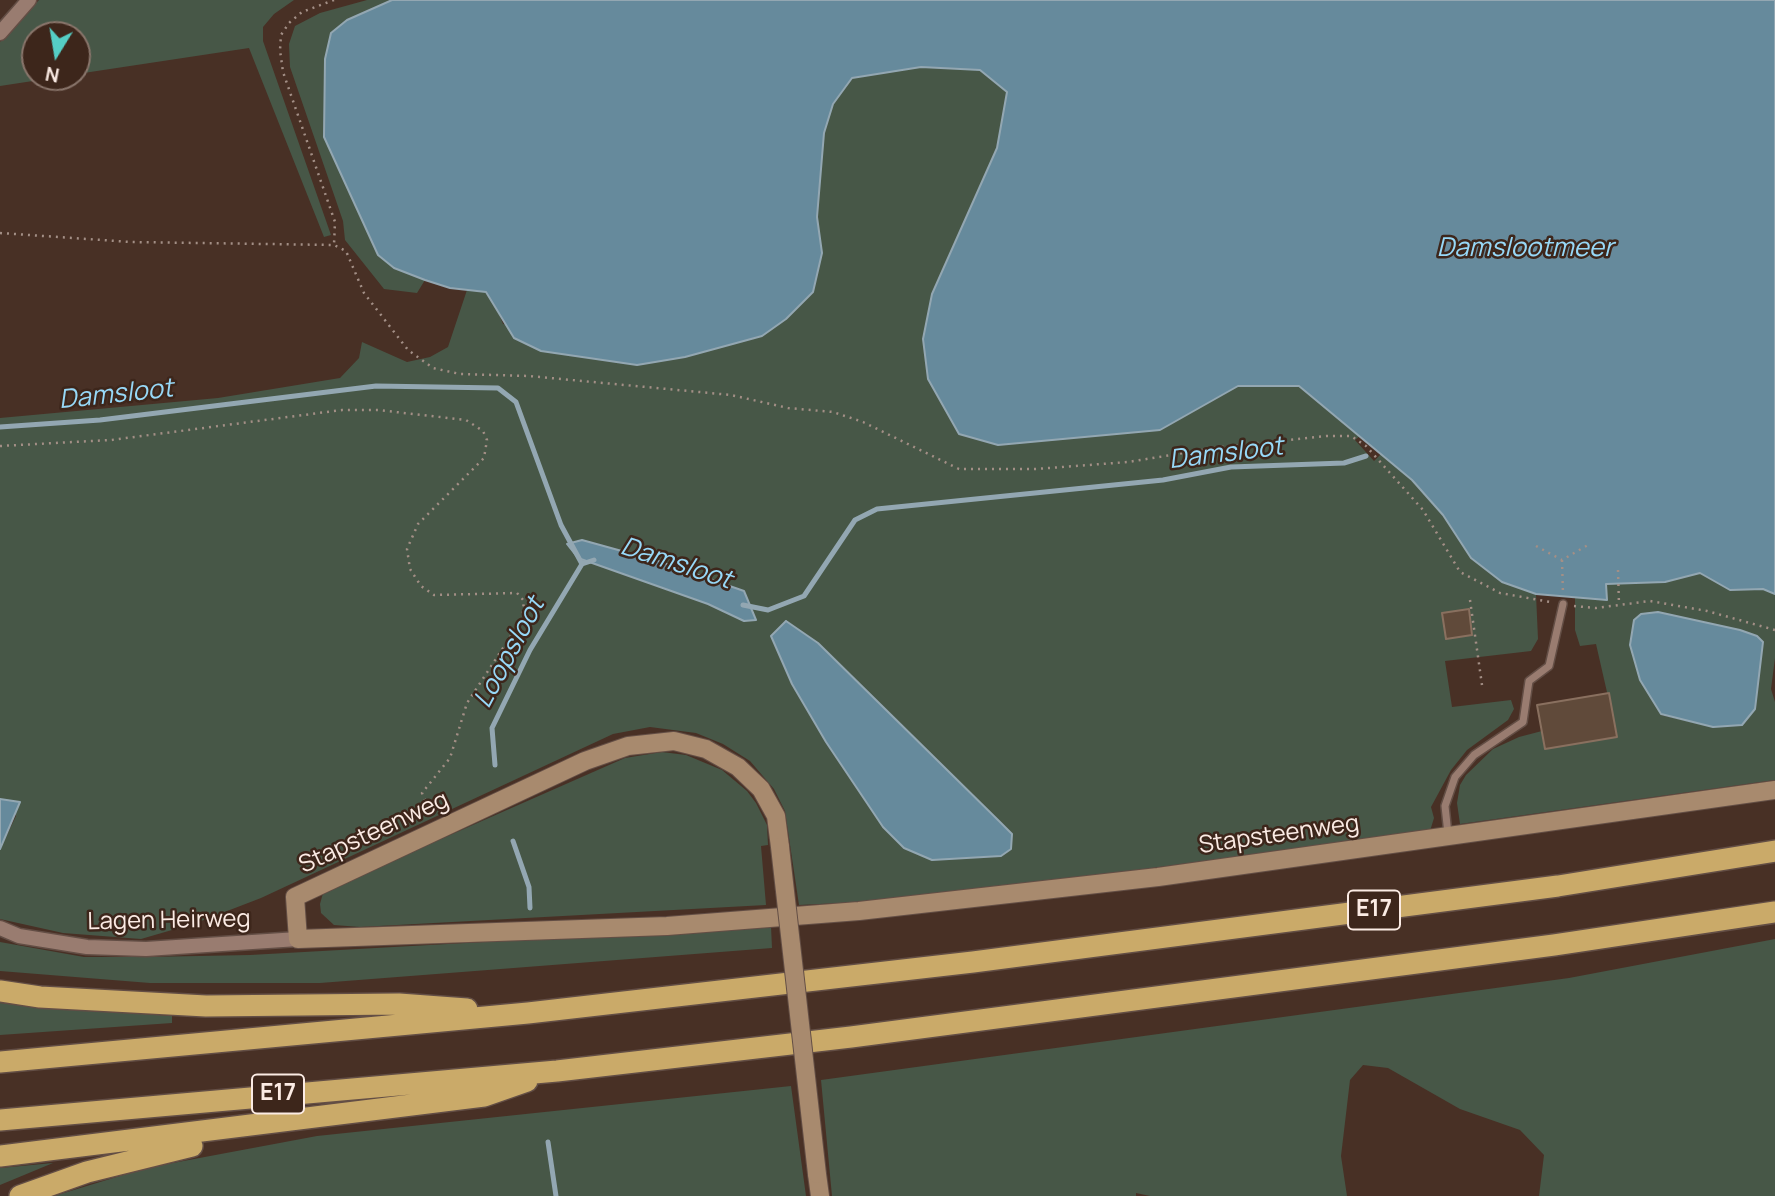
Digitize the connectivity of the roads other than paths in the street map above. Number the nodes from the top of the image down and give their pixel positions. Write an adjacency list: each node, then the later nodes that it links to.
1 (29, 0): 2 (street)
2 (0, 33)
3 (1563, 604): 5 (lane)
4 (1775, 790): 5 (street, Stapsteenweg)
5 (1448, 836): 9 (street, Stapsteenweg)
6 (1775, 851): 11 (highway, E17)
7 (1775, 912): 13 (highway, E17)
8 (0, 928): 9 (street, Lagen Heirweg)
9 (298, 939): 18 (street, Stapsteenweg, bridge)
10 (0, 991): 11 (highway)
11 (528, 1013): 12 (highway, E17)
12 (0, 1062)
13 (557, 1071): 14 (highway); 15 (highway, E17)
14 (379, 1107): 16 (highway); 17 (highway)
15 (0, 1120)
16 (0, 1156)
17 (20, 1196)
18 (820, 1196)

